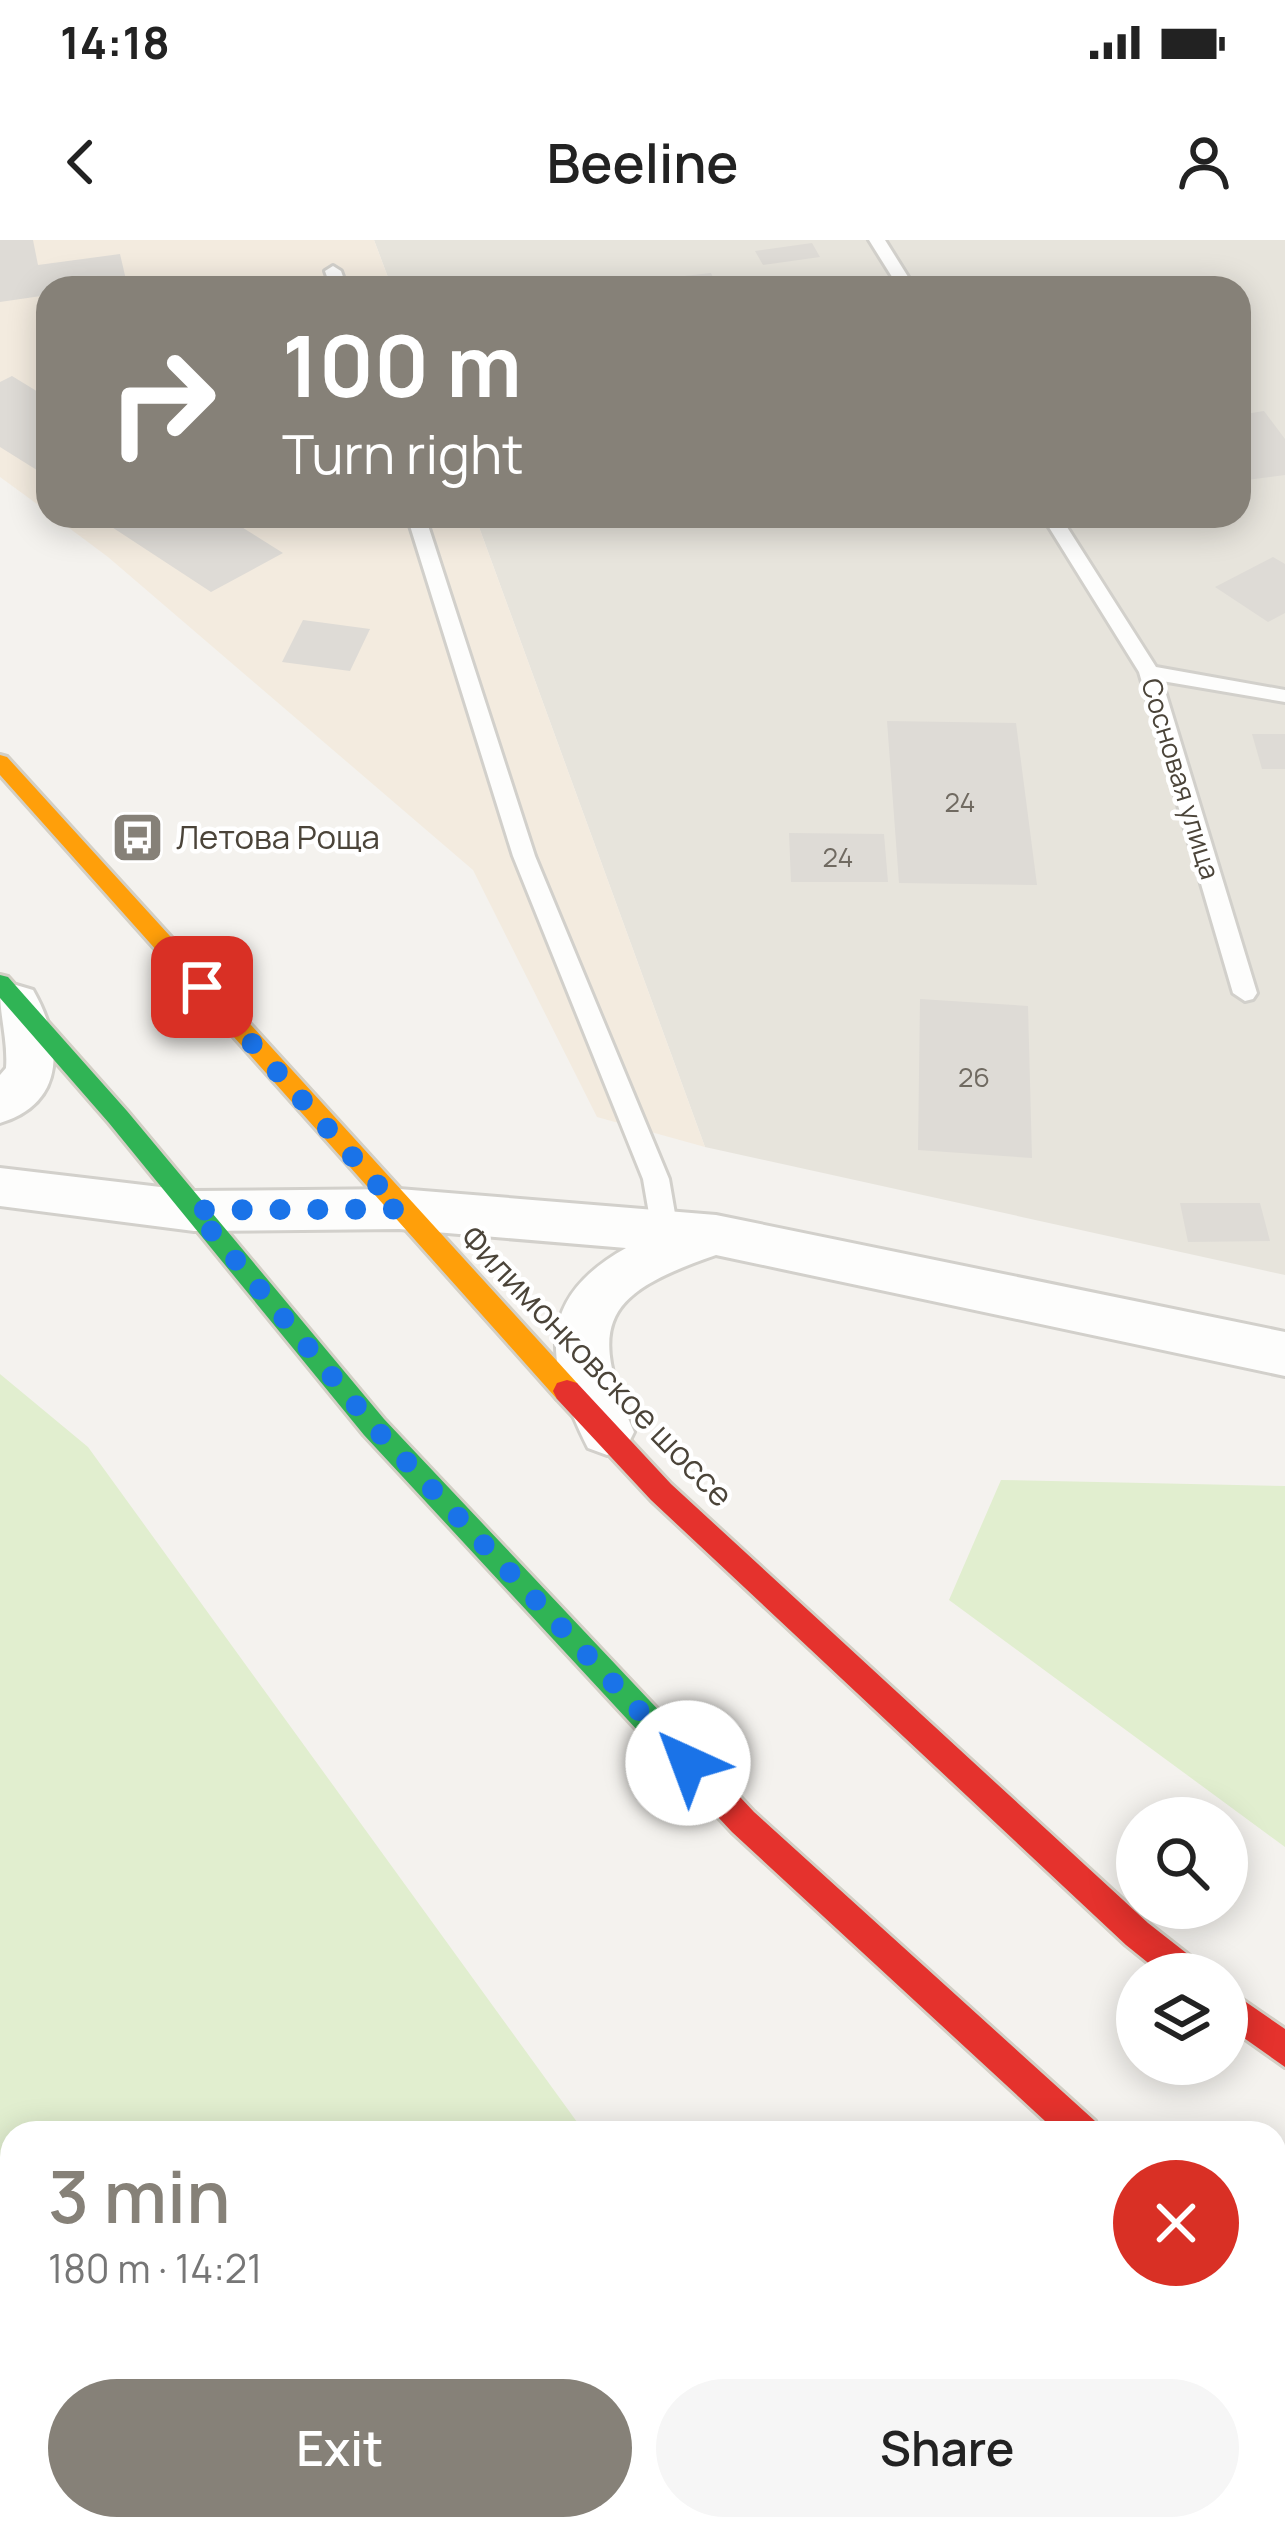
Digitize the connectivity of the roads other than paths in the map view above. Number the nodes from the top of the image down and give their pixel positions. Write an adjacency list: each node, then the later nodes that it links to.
1 (877, 240): 2 (lane)
2 (900, 276)
3 (420, 528): 14 (lane)
4 (1059, 528): 5 (lane, Сосновая улица)
5 (1149, 672): 6 (lane); 9 (lane, Сосновая улица)
6 (1285, 696)
7 (0, 762): 12 (main road, Филимонковское шоссе)
8 (8, 992): 10 (street); 13 (main road)
9 (1245, 993)
10 (0, 1105)
11 (0, 1187): 13 (street)
12 (399, 1209): 13 (street); 14 (street); 16 (main road, Филимонковское шоссе)
13 (194, 1210): 20 (main road)
14 (691, 1233): 15 (street); 16 (street)
15 (1285, 1354)
16 (609, 1435): 17 (main road, Филимонковское шоссе)
17 (1161, 1953)
18 (1248, 2021): 19 (main road)
19 (1285, 2050)
20 (1070, 2121)

